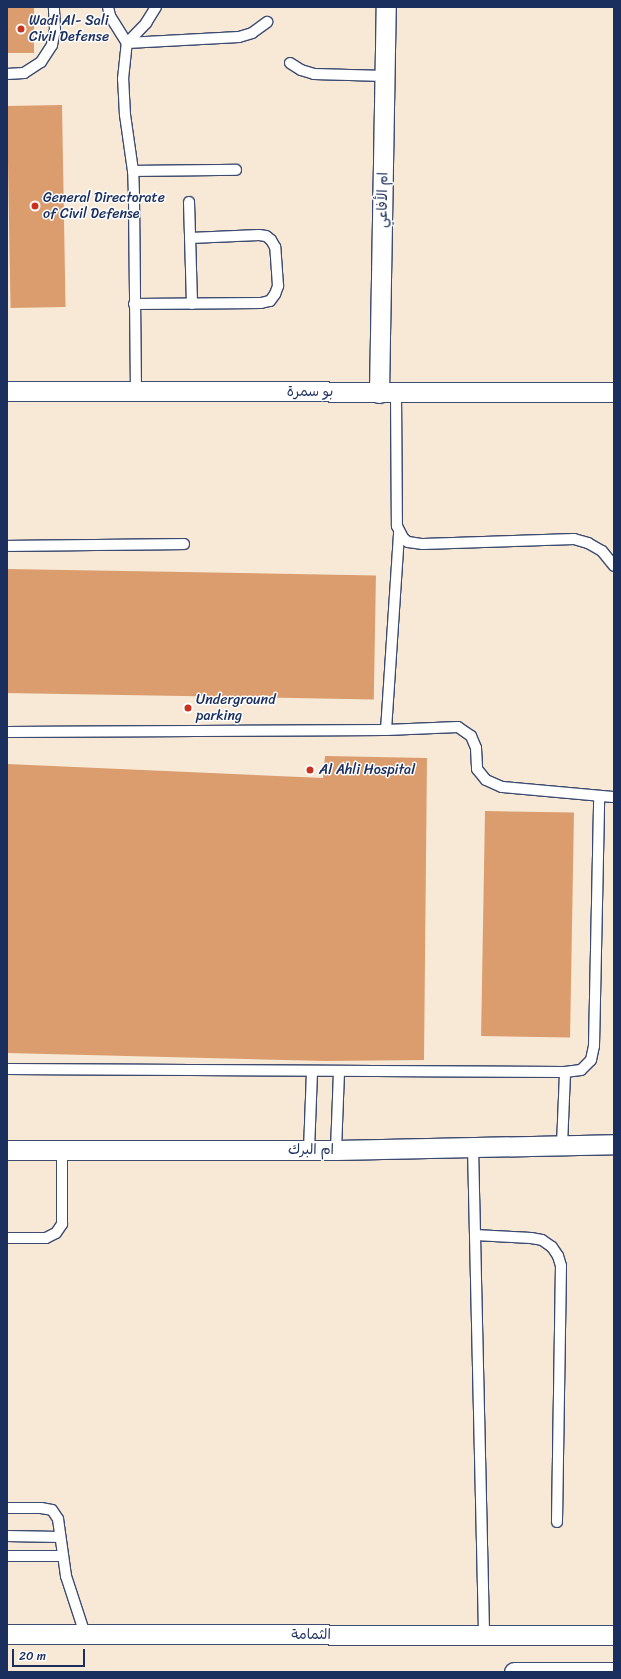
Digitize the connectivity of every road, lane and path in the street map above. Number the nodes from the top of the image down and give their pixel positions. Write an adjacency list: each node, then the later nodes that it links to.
1 (54, 7): 8 (lane)
2 (108, 7): 6 (lane)
3 (156, 7): 6 (lane)
4 (386, 7): 9 (street, ام الأفاعي)
5 (267, 22): 6 (lane)
6 (127, 43): 11 (lane)
7 (290, 63): 9 (lane)
8 (7, 74)
9 (385, 76): 20 (street, ام الأفاعي)
10 (236, 170): 11 (lane)
11 (133, 171): 14 (lane)
12 (189, 202): 13 (lane)
13 (190, 238): 15 (lane); 15 (lane)
14 (134, 304): 15 (lane); 18 (lane)
15 (192, 304)
16 (614, 385): 19 (street)
17 (7, 391): 18 (street, بو سمرة)
18 (136, 391): 20 (street, بو سمرة)
19 (606, 392): 20 (street, بو سمرة)
20 (388, 393): 21 (lane)
21 (399, 532): 24 (lane); 25 (lane)
22 (184, 544): 23 (lane)
23 (7, 546)
24 (614, 566)
25 (386, 730): 26 (lane); 27 (lane)
26 (7, 732)
27 (599, 797): 28 (lane); 32 (lane)
28 (614, 797)
29 (7, 1069): 30 (lane)
30 (312, 1071): 31 (lane); 38 (lane)
31 (339, 1072): 32 (lane); 39 (lane)
32 (565, 1072): 34 (lane)
33 (614, 1144): 34 (street, ام البرك)
34 (562, 1145): 35 (street, ام البرك)
35 (473, 1147): 39 (street, ام البرك); 40 (lane)
36 (7, 1150): 37 (street, ام البرك)
37 (62, 1150): 38 (street, ام البرك); 41 (lane)
38 (309, 1150): 39 (street, ام البرك)
39 (336, 1150)
40 (475, 1235): 43 (lane); 51 (lane)
41 (7, 1238)
42 (7, 1508): 45 (lane)
43 (557, 1522)
44 (7, 1536): 45 (lane)
45 (60, 1537): 47 (lane)
46 (7, 1556): 47 (lane)
47 (63, 1556): 50 (lane)
48 (612, 1633): 51 (street, الثمامة)
49 (7, 1634): 50 (street, الثمامة)
50 (85, 1634): 51 (street, الثمامة)
51 (484, 1635)
52 (514, 1672): 53 (street)
53 (570, 1672): 54 (street)
54 (614, 1672)

